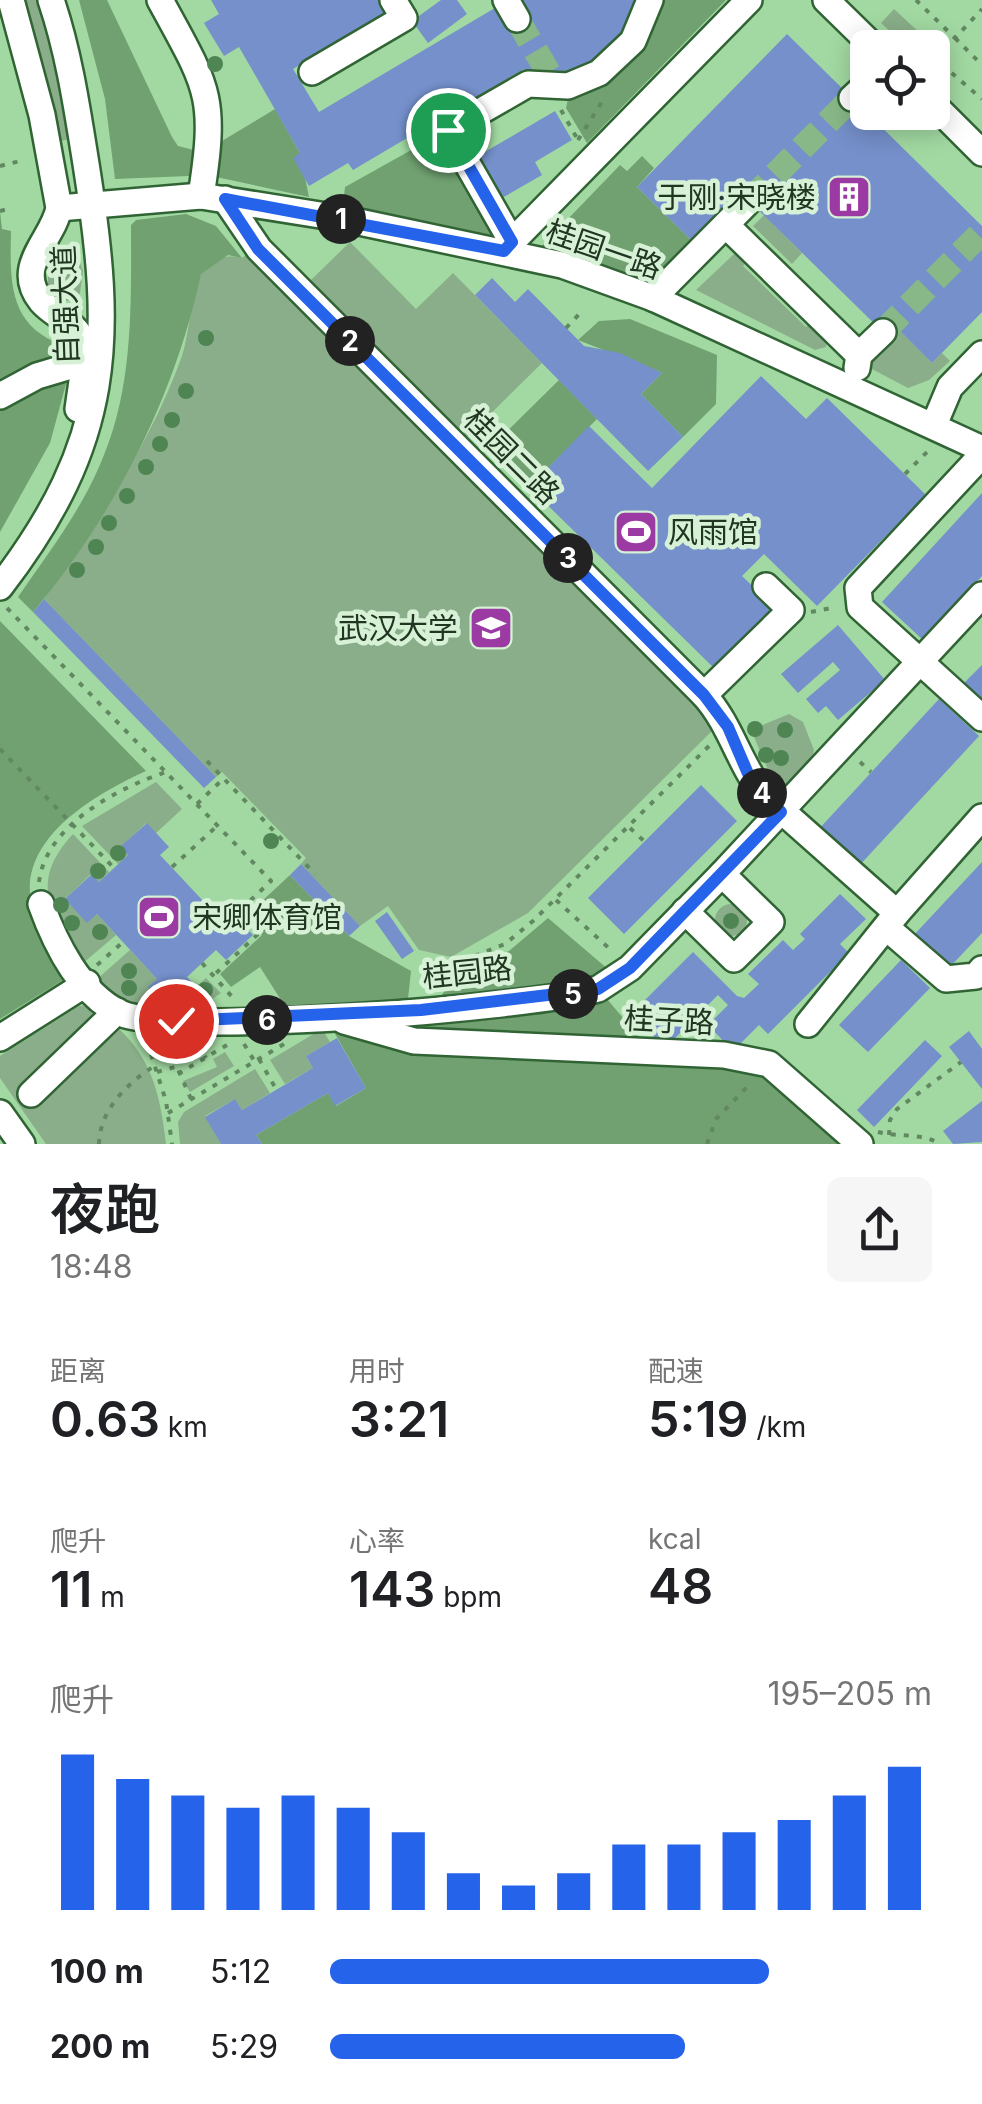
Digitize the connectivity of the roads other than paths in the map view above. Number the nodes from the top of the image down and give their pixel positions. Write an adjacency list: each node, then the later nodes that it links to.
1 (11, 0): 15 (street, 自强大道)
2 (52, 0): 14 (street, 自强大道)
3 (160, 0): 12 (street)
4 (394, 0): 9 (street)
5 (650, 0): 17 (street)
6 (749, 0): 17 (street)
7 (826, 0): 8 (street)
8 (857, 30)
9 (312, 72)
10 (950, 121): 11 (street)
11 (982, 152)
12 (213, 198): 14 (street, 桂园一路); 17 (street, 桂园一路); 32 (street, 桂园二路)
13 (750, 201): 16 (street)
14 (93, 202): 15 (street, 桂园一路); 29 (street, 自强大道)
15 (59, 208): 22 (street, 自强大道)
16 (726, 225): 18 (street); 21 (street)
17 (508, 246): 18 (street, 桂园一路)
18 (653, 298): 23 (street, 桂园一路)
19 (883, 332): 21 (street)
20 (982, 354): 25 (street)
21 (859, 355): 23 (street)
22 (84, 362): 24 (street); 27 (street, 自强大道)
23 (853, 388): 25 (street, 桂园一路)
24 (0, 396)
25 (940, 429): 26 (street, 桂园一路)
26 (982, 452): 31 (street)
27 (0, 559)
28 (766, 586): 32 (street)
29 (2, 596)
30 (982, 596): 31 (street, 桂园路)
31 (921, 662): 33 (street); 34 (street, 桂园路)
32 (704, 695): 34 (street, 桂园二路)
33 (982, 718)
34 (781, 812): 36 (street, 桂园路); 39 (street, 桂园二路)
35 (982, 818): 39 (street)
36 (722, 874): 38 (street, 桂园路); 38 (street)
37 (41, 904): 41 (street)
38 (685, 912): 43 (street, 桂园路)
39 (892, 920): 40 (street, 桂园二路); 44 (street)
40 (982, 970)
41 (85, 981): 42 (street); 45 (street)
42 (128, 1014): 43 (street, 桂园路); 46 (street)
43 (328, 1016): 48 (street, 桂子路)
44 (808, 1024)
45 (0, 1038)
46 (31, 1094)
47 (0, 1112): 49 (street)
48 (853, 1138)
49 (22, 1144)

